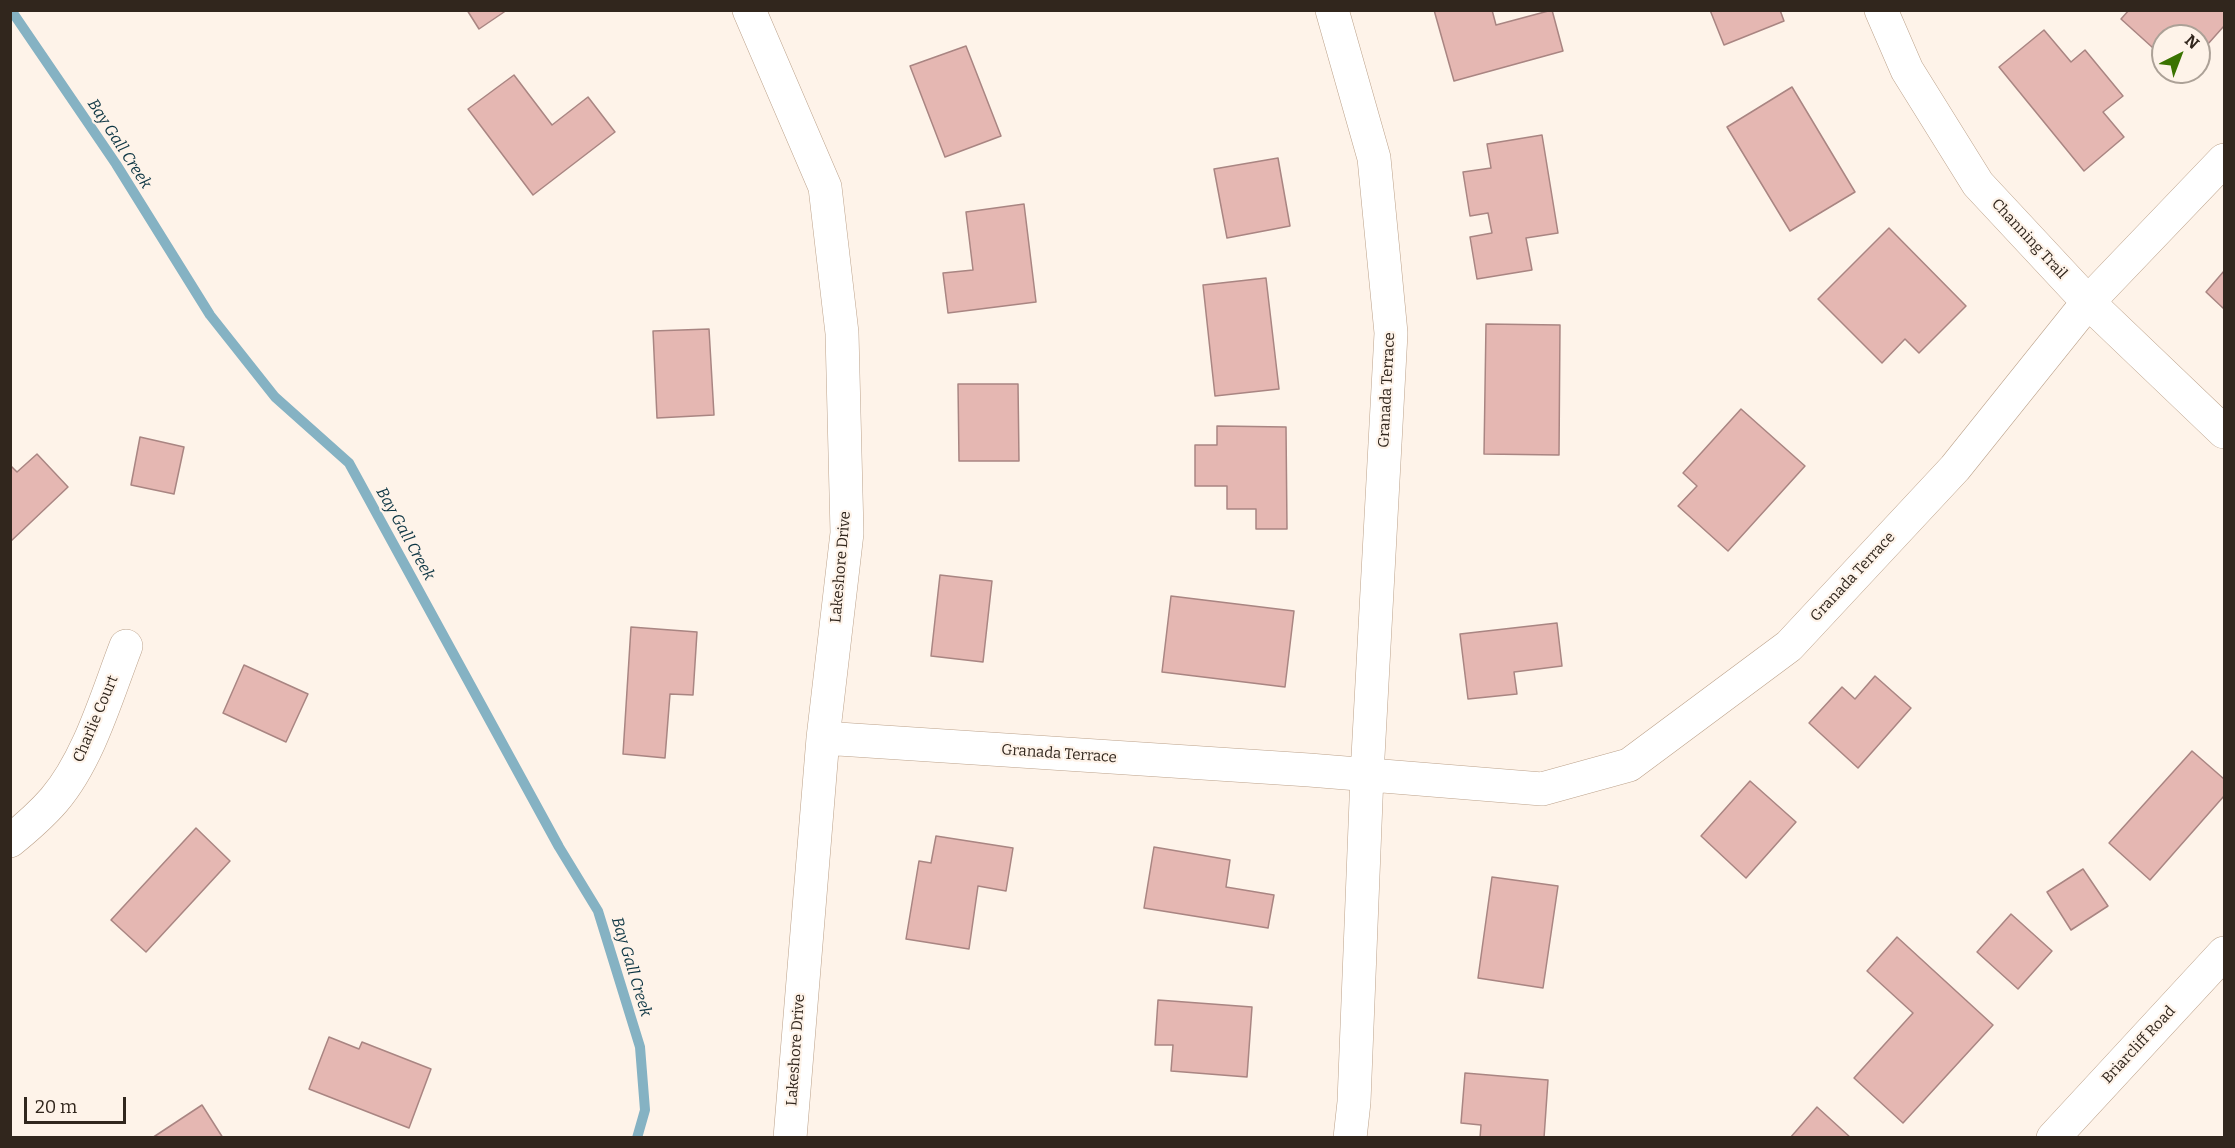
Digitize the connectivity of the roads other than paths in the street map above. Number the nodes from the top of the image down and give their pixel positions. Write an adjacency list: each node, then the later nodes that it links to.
1 (749, 10): 8 (street, Lakeshore Drive)
2 (1332, 10): 9 (street, Granada Terrace)
3 (1881, 10): 5 (street, Channing Trail)
4 (2224, 160): 5 (street, Granada Terrace)
5 (2088, 302): 6 (street, Channing Trail); 9 (street, Granada Terrace)
6 (2224, 432)
7 (126, 646): 10 (street, Charlie Court)
8 (823, 738): 9 (street, Granada Terrace); 12 (street, Lakeshore Drive)
9 (1367, 776): 13 (street, Granada Terrace)
10 (10, 841)
11 (2224, 953): 14 (street, Briarcliff Road)
12 (790, 1137)
13 (1350, 1137)
14 (2053, 1137)

